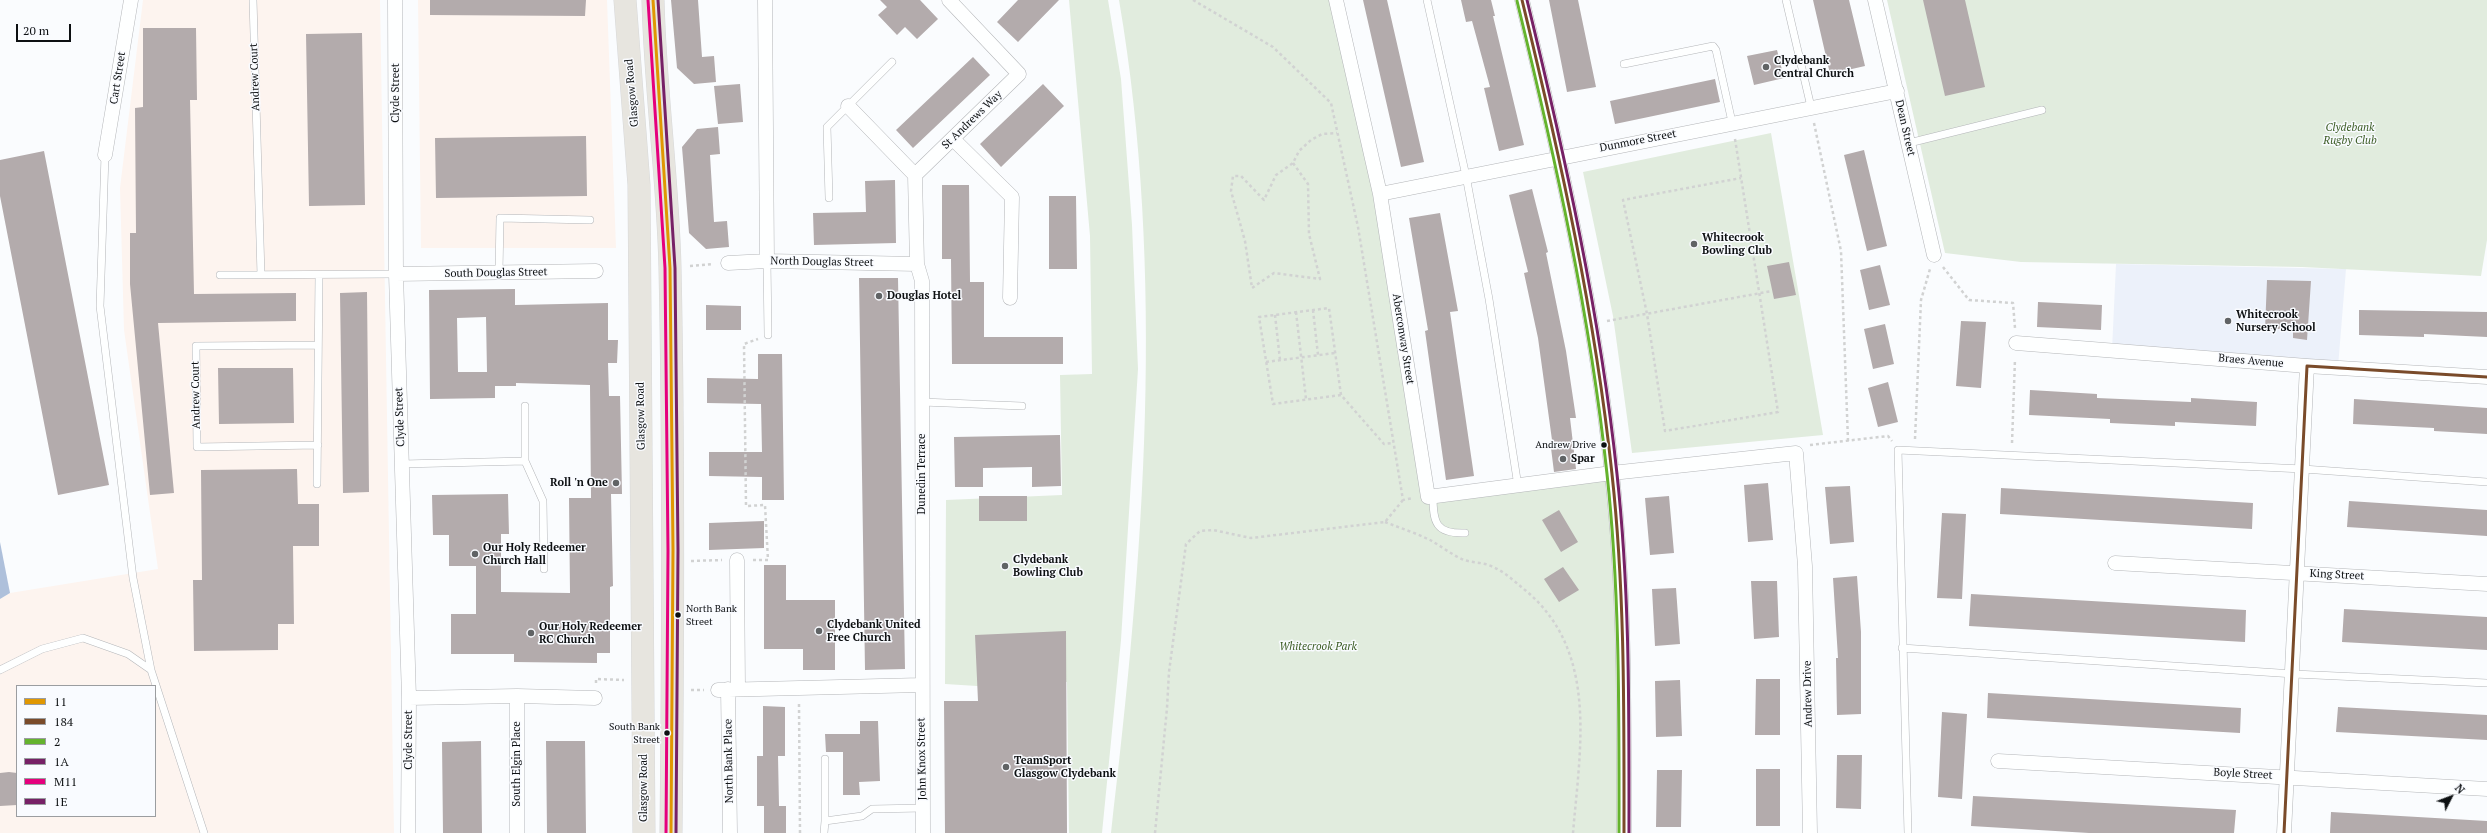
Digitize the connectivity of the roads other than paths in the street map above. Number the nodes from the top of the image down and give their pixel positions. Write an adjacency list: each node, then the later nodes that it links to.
1 (131, 0): 22 (street, Cart Street)
2 (253, 0): 37 (lane, Andrew Court)
3 (396, 0): 35 (street, Clyde Street)
4 (625, 0): 84 (main road, Glasgow Road)
5 (653, 0): 85 (main road)
6 (765, 0): 30 (street)
7 (949, 0): 20 (street, St Andrews Way)
8 (1336, 0): 26 (street, Aberconway Street)
9 (1427, 0): 25 (lane)
10 (1522, 0): 23 (street)
11 (1786, 0): 17 (lane)
12 (1875, 0): 15 (street, Dean Street)
13 (892, 62): 16 (lane)
14 (1624, 64): 19 (lane)
15 (1897, 91): 17 (street, Dunmore Street); 21 (street, Dean Street)
16 (848, 106): 24 (street); 27 (lane)
17 (1811, 106): 19 (street, Dunmore Street)
18 (2042, 110): 21 (lane)
19 (1732, 122): 23 (street, Dunmore Street)
20 (953, 139): 24 (street, St Andrews Way); 39 (street)
21 (1909, 143): 29 (street, Dean Street)
22 (105, 155): 65 (lane)
23 (1560, 157): 25 (street, Dunmore Street); 52 (street)
24 (916, 175): 32 (street)
25 (1466, 176): 26 (street, Dunmore Street); 55 (lane)
26 (1380, 194): 56 (street, Aberconway Street)
27 (829, 198)
28 (590, 220): 34 (lane)
29 (1934, 255)
30 (767, 261): 31 (street, North Douglas Street); 32 (street, North Douglas Street); 40 (lane)
31 (728, 263)
32 (917, 264): 45 (street, Dunedin Terrace)
33 (596, 271): 34 (street, South Douglas Street)
34 (499, 273): 35 (street, South Douglas Street)
35 (396, 274): 38 (lane); 50 (street, Clyde Street)
36 (220, 275): 37 (lane)
37 (261, 275): 38 (lane)
38 (319, 275): 42 (lane)
39 (1010, 298)
40 (768, 336)
41 (2016, 343): 43 (street, Braes Avenue)
42 (318, 345): 48 (lane); 48 (lane, Andrew Court)
43 (2307, 366): 44 (street, Braes Avenue); 51 (street)
44 (2487, 377)
45 (922, 402): 47 (lane); 69 (street, Dunedin Terrace)
46 (525, 406): 49 (lane)
47 (1022, 406)
48 (318, 445): 54 (lane)
49 (525, 461): 50 (lane); 60 (lane)
50 (402, 464): 73 (street, Clyde Street)
51 (2303, 469): 53 (lane); 61 (street); 63 (lane)
52 (1612, 473): 55 (street); 89 (street); 90 (street, Andrew Drive)
53 (2487, 482)
54 (318, 484)
55 (1518, 486): 56 (street)
56 (1430, 497): 57 (lane)
57 (1465, 533)
58 (737, 560): 71 (street, North Bank Place)
59 (2115, 563): 61 (street, King Street)
60 (544, 569)
61 (2298, 572): 62 (street, King Street); 66 (street)
62 (2487, 584)
63 (1902, 648): 66 (lane); 91 (lane)
64 (0, 670): 65 (lane)
65 (150, 670): 68 (lane)
66 (2294, 674): 67 (lane); 77 (street)
67 (2487, 683)
68 (155, 685)
69 (921, 685): 71 (street); 79 (street, John Knox Street)
70 (156, 688): 81 (lane)
71 (728, 689): 86 (street, North Bank Place)
72 (517, 696): 73 (street); 74 (street); 83 (street, South Elgin Place)
73 (409, 698): 82 (street, Clyde Street)
74 (595, 698)
75 (825, 759): 80 (lane)
76 (1998, 762): 77 (street, Boyle Street)
77 (2288, 776): 78 (street, Boyle Street); 92 (street)
78 (2487, 789)
79 (923, 808): 80 (lane); 88 (street, John Knox Street)
80 (825, 820): 87 (lane)
81 (204, 833)
82 (408, 833)
83 (517, 833)
84 (644, 833)
85 (671, 833)
86 (730, 833)
87 (824, 833)
88 (923, 833)
89 (1624, 833)
90 (1810, 833)
91 (1908, 833)
92 (2284, 833)

